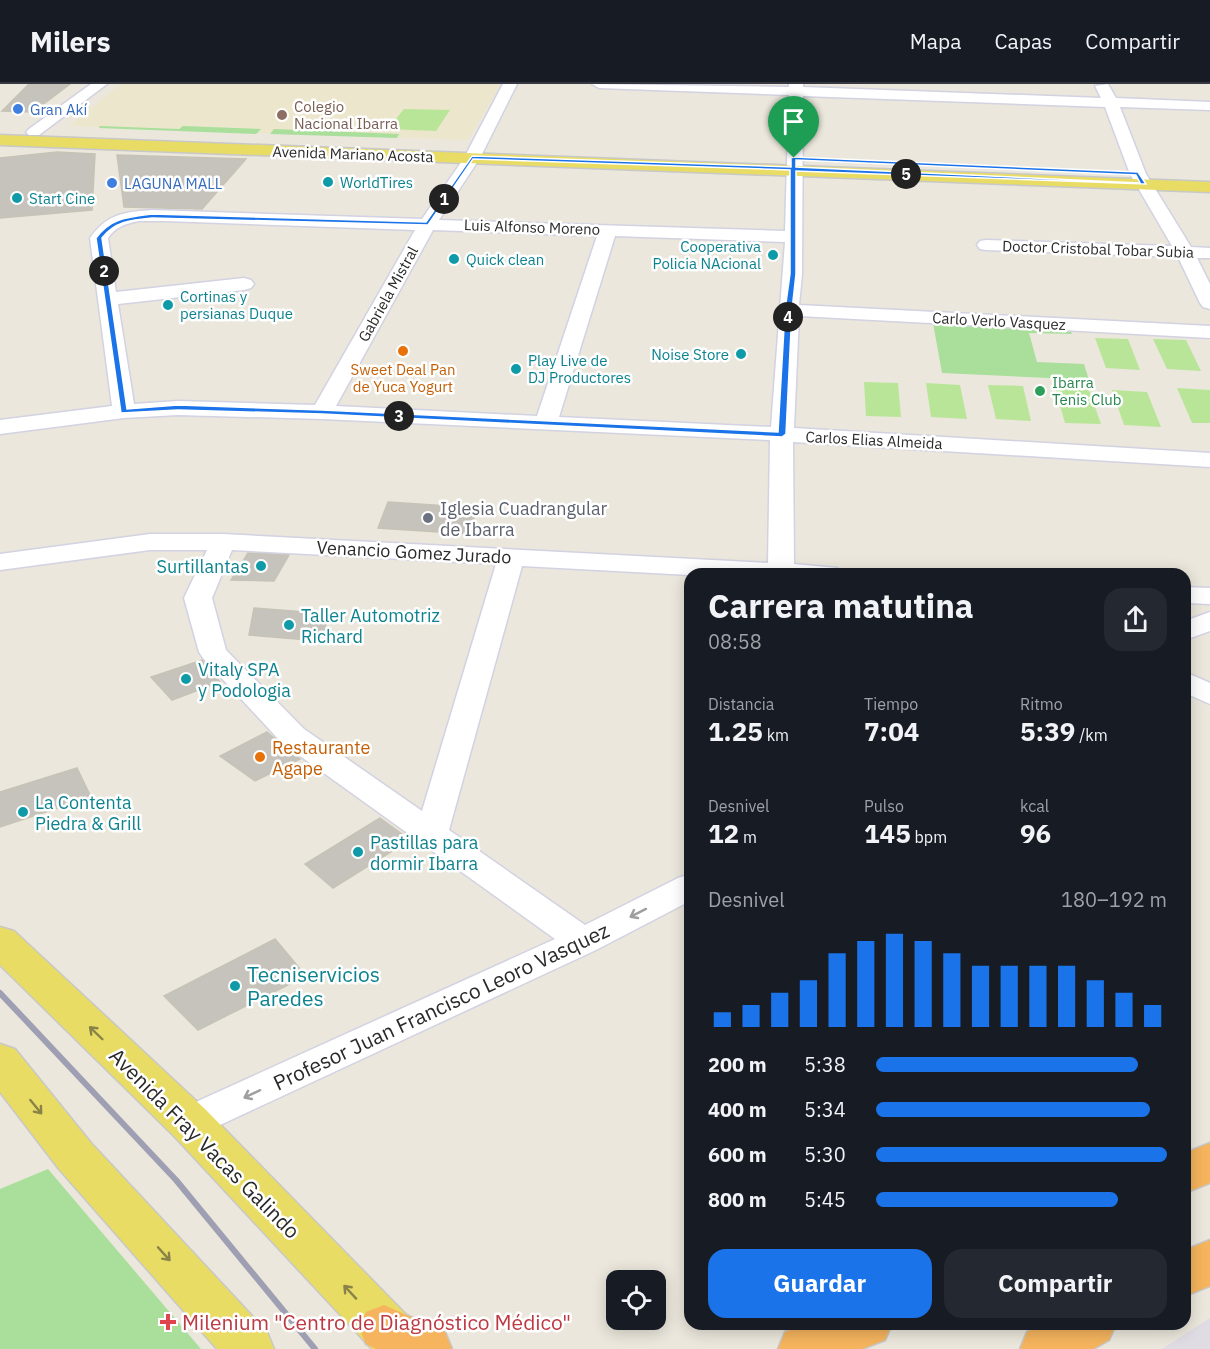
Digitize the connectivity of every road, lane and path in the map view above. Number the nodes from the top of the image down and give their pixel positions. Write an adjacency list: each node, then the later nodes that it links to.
1 (100, 84): 9 (street)
2 (510, 84): 12 (street, Gabriela Mistral)
3 (599, 84): 5 (street)
4 (1101, 84): 6 (street)
5 (796, 87): 6 (street); 13 (street)
6 (1111, 103): 7 (street); 15 (street)
7 (1210, 106)
8 (0, 131): 9 (main road, Avenida Mariano Acosta)
9 (39, 137): 10 (main road, Avenida Mariano Acosta); 11 (main road); 12 (main road, Avenida Mariano Acosta)
10 (0, 140)
11 (0, 148)
12 (475, 152): 13 (main road, Avenida Mariano Acosta); 17 (street, Gabriela Mistral)
13 (793, 164): 15 (main road, Avenida Mariano Acosta); 19 (street)
14 (1210, 176): 15 (main road, Avenida Mariano Acosta)
15 (1141, 179): 16 (main road, Avenida Mariano Acosta); 21 (street)
16 (1210, 187)
17 (428, 223): 18 (street, Luis Alfonso Moreno); 24 (street, Luis Alfonso Moreno); 29 (street, Gabriela Mistral)
18 (608, 230): 19 (street, Luis Alfonso Moreno); 30 (street)
19 (793, 237): 26 (street)
20 (986, 245): 21 (street, Doctor Cristobal Tobar Subia)
21 (1185, 252): 22 (street, Doctor Cristobal Tobar Subia); 25 (street)
22 (1210, 253)
23 (244, 284): 24 (street)
24 (109, 299): 28 (street)
25 (1210, 303)
26 (789, 310): 27 (street, Carlo Verlo Vasquez); 32 (street)
27 (1210, 332)
28 (124, 411): 29 (street, Carlos Elias Almeida); 31 (street, Carlos Elias Almeida)
29 (322, 412): 30 (street, Carlos Elias Almeida)
30 (546, 423): 32 (street, Carlos Elias Almeida)
31 (0, 427)
32 (782, 434): 33 (street, Carlos Elias Almeida); 38 (street)
33 (1210, 460)
34 (223, 542): 35 (street, Venancio Gomez Jurado); 36 (street, Venancio Gomez Jurado); 45 (street)
35 (511, 557): 37 (street, Venancio Gomez Jurado); 45 (street)
36 (0, 562)
37 (697, 568)
38 (781, 568)
39 (1191, 595): 40 (street)
40 (1210, 596)
41 (1210, 620): 42 (street)
42 (1191, 630)
43 (1191, 684): 44 (street)
44 (1210, 695)
45 (431, 835): 47 (street)
46 (684, 889): 47 (street, Profesor Juan Francisco Leoro Vasquez, one-way to 47)
47 (583, 940): 50 (street, Profesor Juan Francisco Leoro Vasquez, one-way to 50)
48 (0, 941): 50 (main road, Avenida Fray Vacas Galindo, one-way to 48)
49 (0, 1061): 58 (main road, one-way to 58)
50 (190, 1123): 57 (main road, Avenida Fray Vacas Galindo, one-way to 50)
51 (1210, 1162): 52 (highway)
52 (1191, 1171)
53 (1210, 1261): 54 (highway)
54 (1191, 1272)
55 (852, 1330): 60 (highway)
56 (1080, 1330): 61 (highway)
57 (394, 1339): 59 (highway)
58 (249, 1349)
59 (428, 1349)
60 (803, 1349)
61 (1045, 1349)

